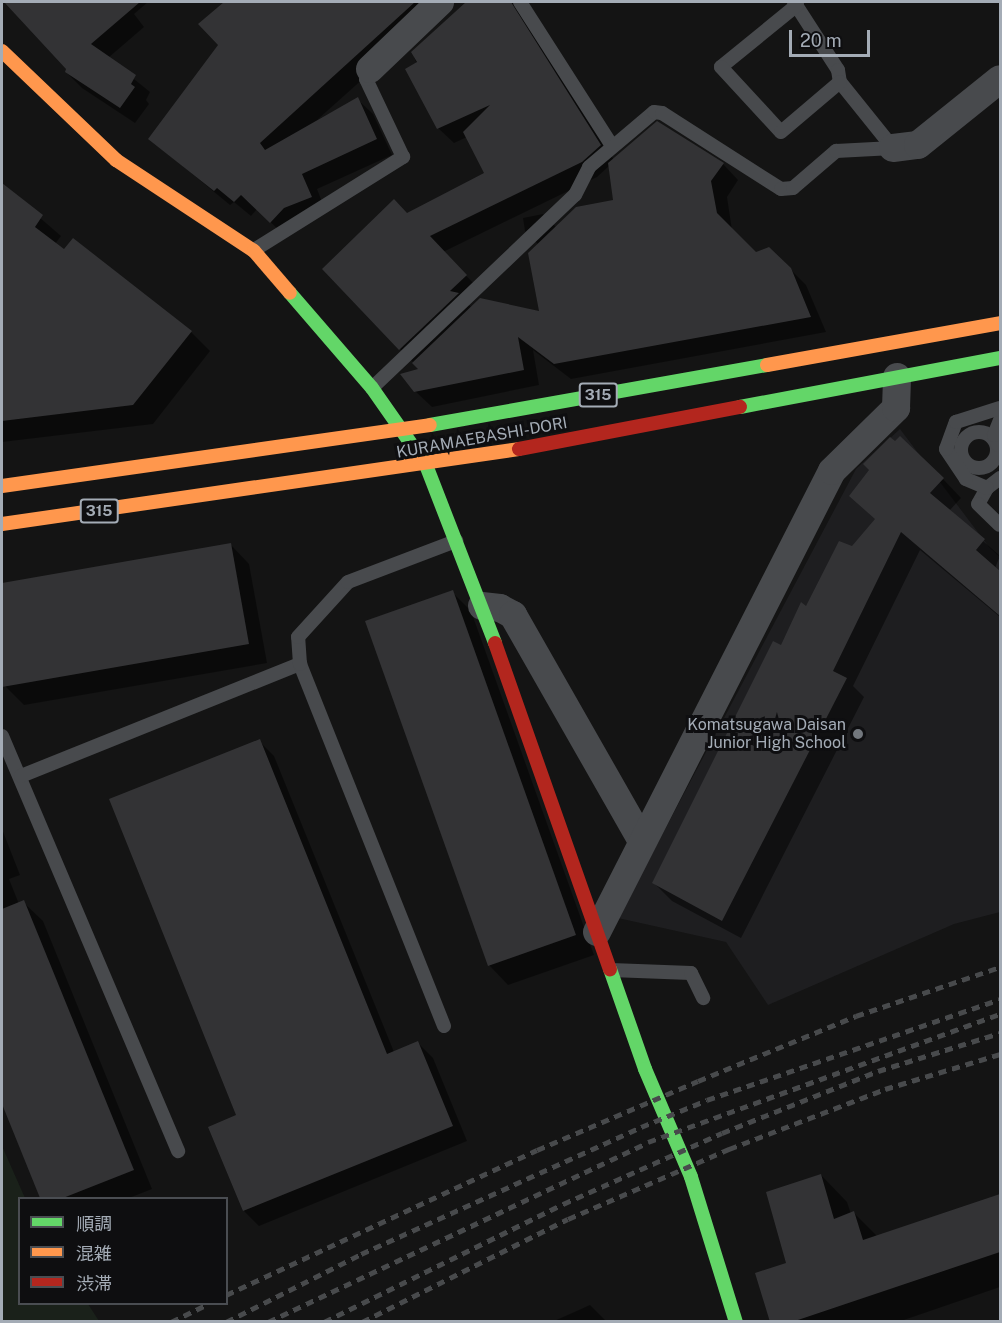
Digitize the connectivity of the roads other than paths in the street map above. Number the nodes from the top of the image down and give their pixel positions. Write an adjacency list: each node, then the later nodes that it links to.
1 (440, 2): 5 (street)
2 (520, 2): 8 (lane)
3 (796, 3): 7 (lane); 7 (lane)
4 (2, 51): 10 (main road)
5 (370, 69): 10 (lane)
6 (1000, 79): 9 (street)
7 (840, 82): 9 (lane)
8 (612, 146): 9 (lane); 14 (lane)
9 (893, 148)
10 (254, 250): 14 (main road)
11 (1000, 323): 18 (main road, KURAMAEBASHI-DORI / 315)
12 (1000, 358): 13 (main road, KURAMAEBASHI-DORI / 315)
13 (897, 377): 21 (main road, KURAMAEBASHI-DORI / 315); 32 (street)
14 (372, 388): 18 (main road)
15 (1000, 408): 16 (lane)
16 (965, 417): 19 (lane); 24 (lane)
17 (1000, 420): 20 (lane)
18 (402, 430): 21 (main road); 23 (main road, KURAMAEBASHI-DORI / 315)
19 (970, 434): 20 (lane); 20 (lane)
20 (998, 445)
21 (426, 465): 25 (main road, KURAMAEBASHI-DORI / 315); 27 (main road)
22 (1000, 478): 24 (lane)
23 (2, 486)
24 (987, 488): 26 (lane)
25 (2, 524)
26 (1000, 525)
27 (458, 540): 28 (main road); 29 (lane)
28 (482, 606): 32 (street); 33 (main road)
29 (300, 664): 31 (lane); 36 (lane)
30 (2, 736): 31 (lane)
31 (21, 776): 37 (lane)
32 (642, 841): 33 (street)
33 (597, 932): 34 (main road)
34 (611, 970): 35 (lane); 38 (main road)
35 (703, 998)
36 (444, 1026)
37 (178, 1151)
38 (736, 1322)

